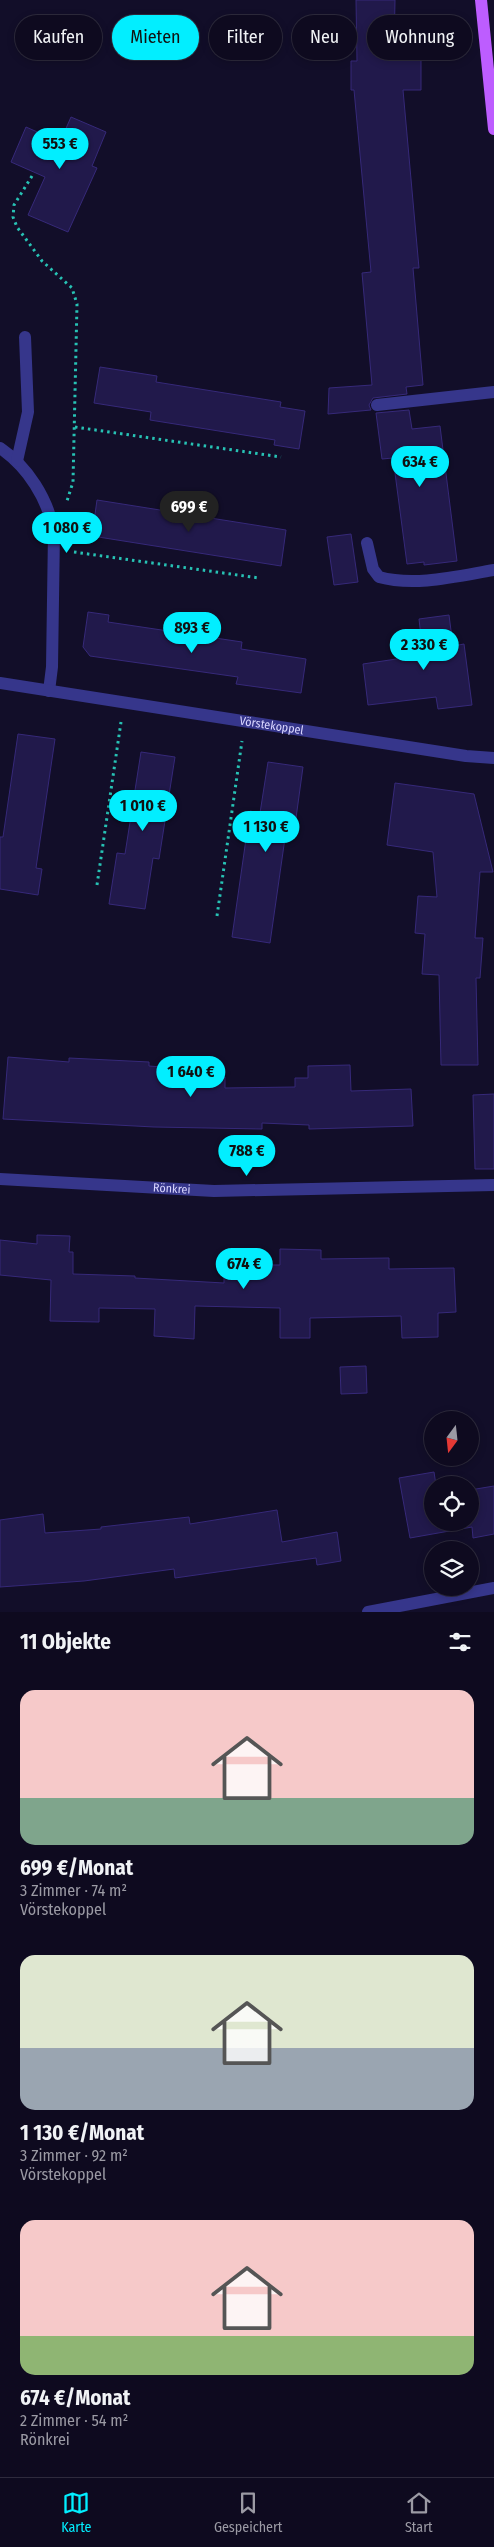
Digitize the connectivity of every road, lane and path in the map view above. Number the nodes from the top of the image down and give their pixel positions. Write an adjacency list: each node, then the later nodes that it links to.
1 (480, 0): 2 (main road)
2 (494, 129)
3 (32, 176): 7 (path)
4 (25, 337): 10 (street)
5 (494, 392): 6 (street)
6 (377, 404)
7 (75, 427): 9 (path); 11 (path)
8 (0, 448): 10 (street)
9 (281, 457)
10 (17, 461): 11 (street)
11 (52, 521): 13 (street)
12 (367, 542): 14 (street)
13 (54, 549): 15 (path); 17 (street)
14 (494, 570)
15 (259, 578)
16 (0, 683): 17 (street, Vörstekoppel)
17 (49, 690): 18 (street, Vörstekoppel)
18 (124, 704): 19 (street, Vörstekoppel); 21 (path)
19 (244, 722): 20 (street, Vörstekoppel); 22 (path)
20 (494, 758)
21 (97, 885)
22 (217, 916)
23 (0, 1179): 24 (street, Rönkrei)
24 (494, 1185)
25 (494, 1588): 26 (street)
26 (368, 1612)

